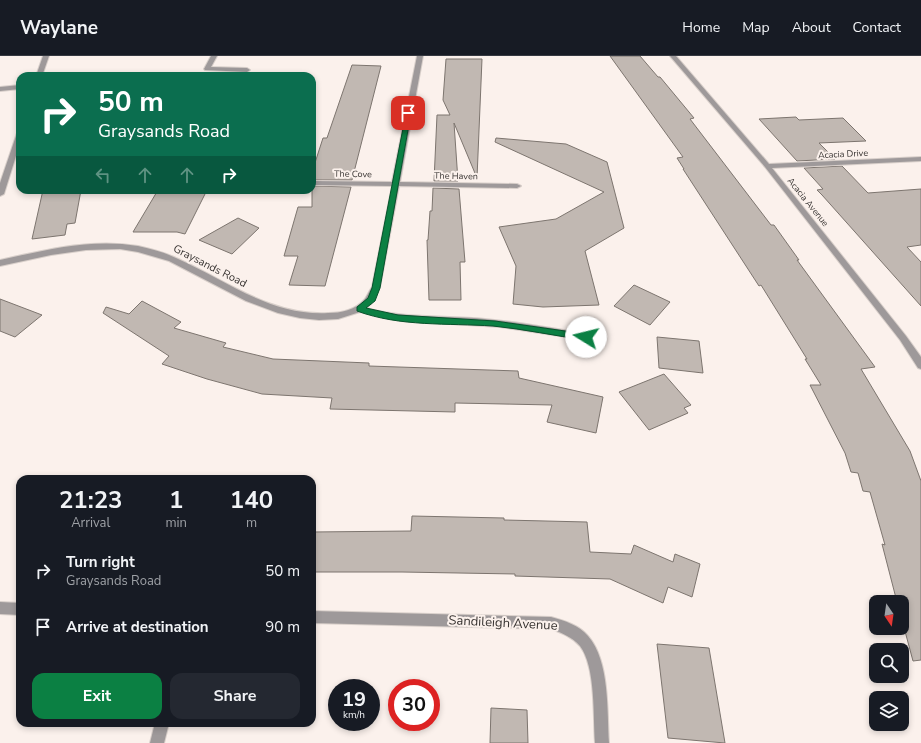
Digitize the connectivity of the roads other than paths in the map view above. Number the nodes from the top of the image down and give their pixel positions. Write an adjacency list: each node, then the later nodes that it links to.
1 (46, 56): 6 (street)
2 (214, 56): 5 (street)
3 (420, 56): 13 (street, Graysands Road)
4 (673, 56): 11 (street, Acacia Avenue)
5 (247, 70)
6 (40, 72)
7 (16, 87): 8 (street)
8 (0, 89)
9 (16, 145): 15 (street)
10 (921, 159): 11 (street, Acacia Drive)
11 (766, 166): 19 (street, Acacia Avenue)
12 (316, 183): 13 (street, The Cove)
13 (394, 184): 14 (street, The Haven); 17 (street, Graysands Road)
14 (517, 186)
15 (0, 194)
16 (0, 263): 17 (street, Graysands Road)
17 (360, 309): 18 (street)
18 (586, 337)
19 (921, 366)
20 (0, 608): 21 (street)
21 (16, 609)
22 (316, 618): 25 (street, Sandileigh Avenue)
23 (161, 727): 24 (street)
24 (157, 743)
25 (602, 743)

